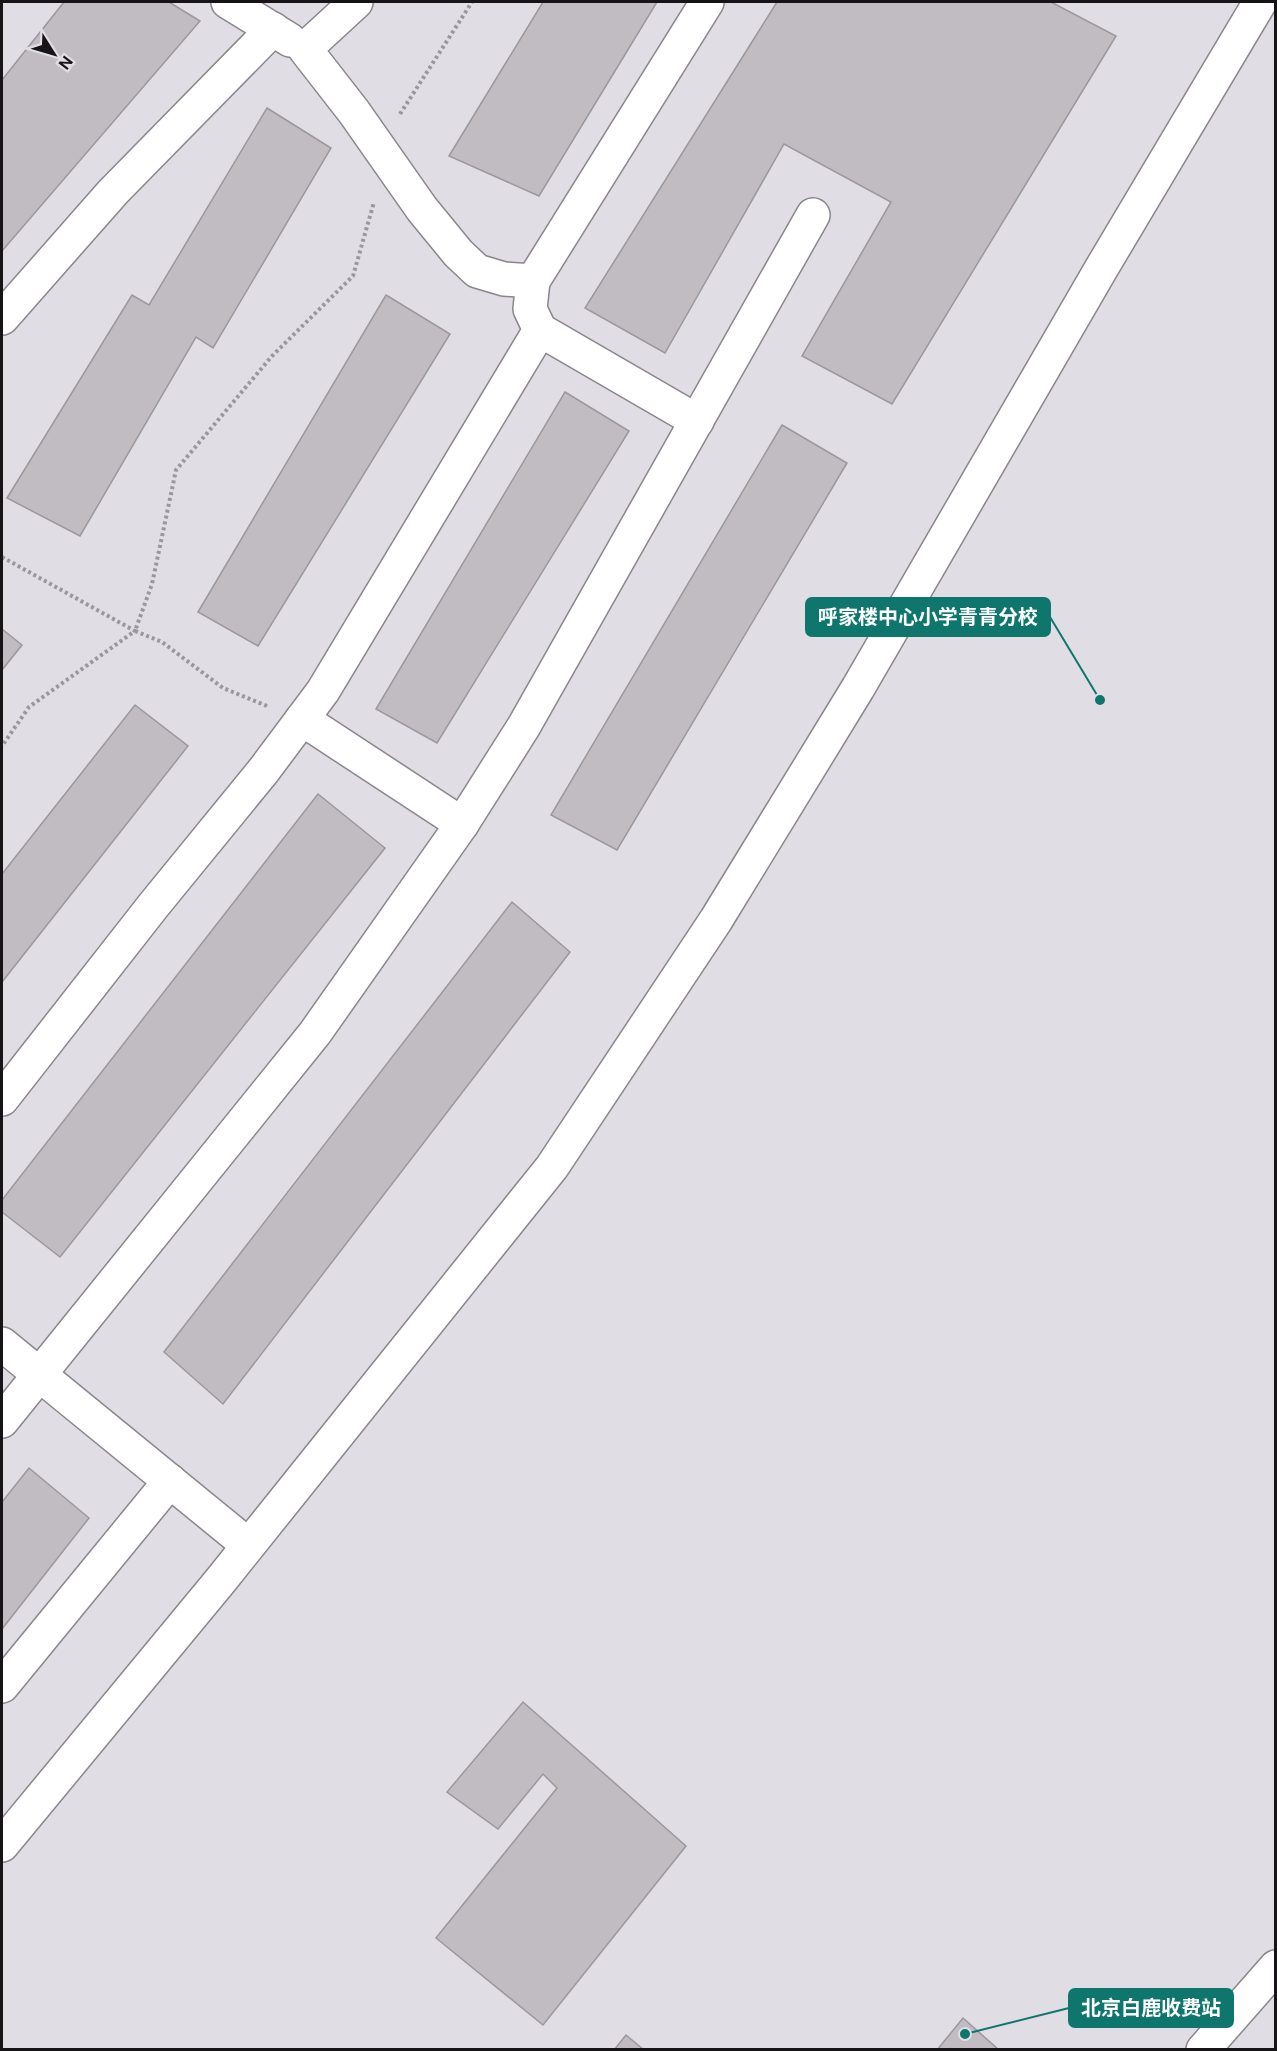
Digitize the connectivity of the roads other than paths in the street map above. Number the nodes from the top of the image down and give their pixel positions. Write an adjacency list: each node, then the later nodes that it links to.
1 (228, 2): 5 (main road)
2 (356, 2): 6 (main road)
3 (707, 2): 8 (main road)
4 (1260, 2): 19 (main road)
5 (273, 29): 6 (main road); 9 (main road)
6 (304, 49): 8 (main road)
7 (813, 214): 11 (main road)
8 (533, 281): 10 (main road)
9 (2, 318)
10 (540, 330): 11 (main road); 12 (main road)
11 (698, 421): 13 (main road)
12 (302, 719): 13 (main road); 14 (main road)
13 (462, 824): 16 (main road)
14 (2, 1099)
15 (2, 1344): 16 (main road)
16 (39, 1374): 17 (main road); 18 (main road)
17 (2, 1421)
18 (170, 1481): 19 (main road); 20 (main road)
19 (248, 1545): 21 (main road)
20 (2, 1686)
21 (2, 1845)
22 (1275, 1967): 23 (main road)
23 (1203, 2049)

